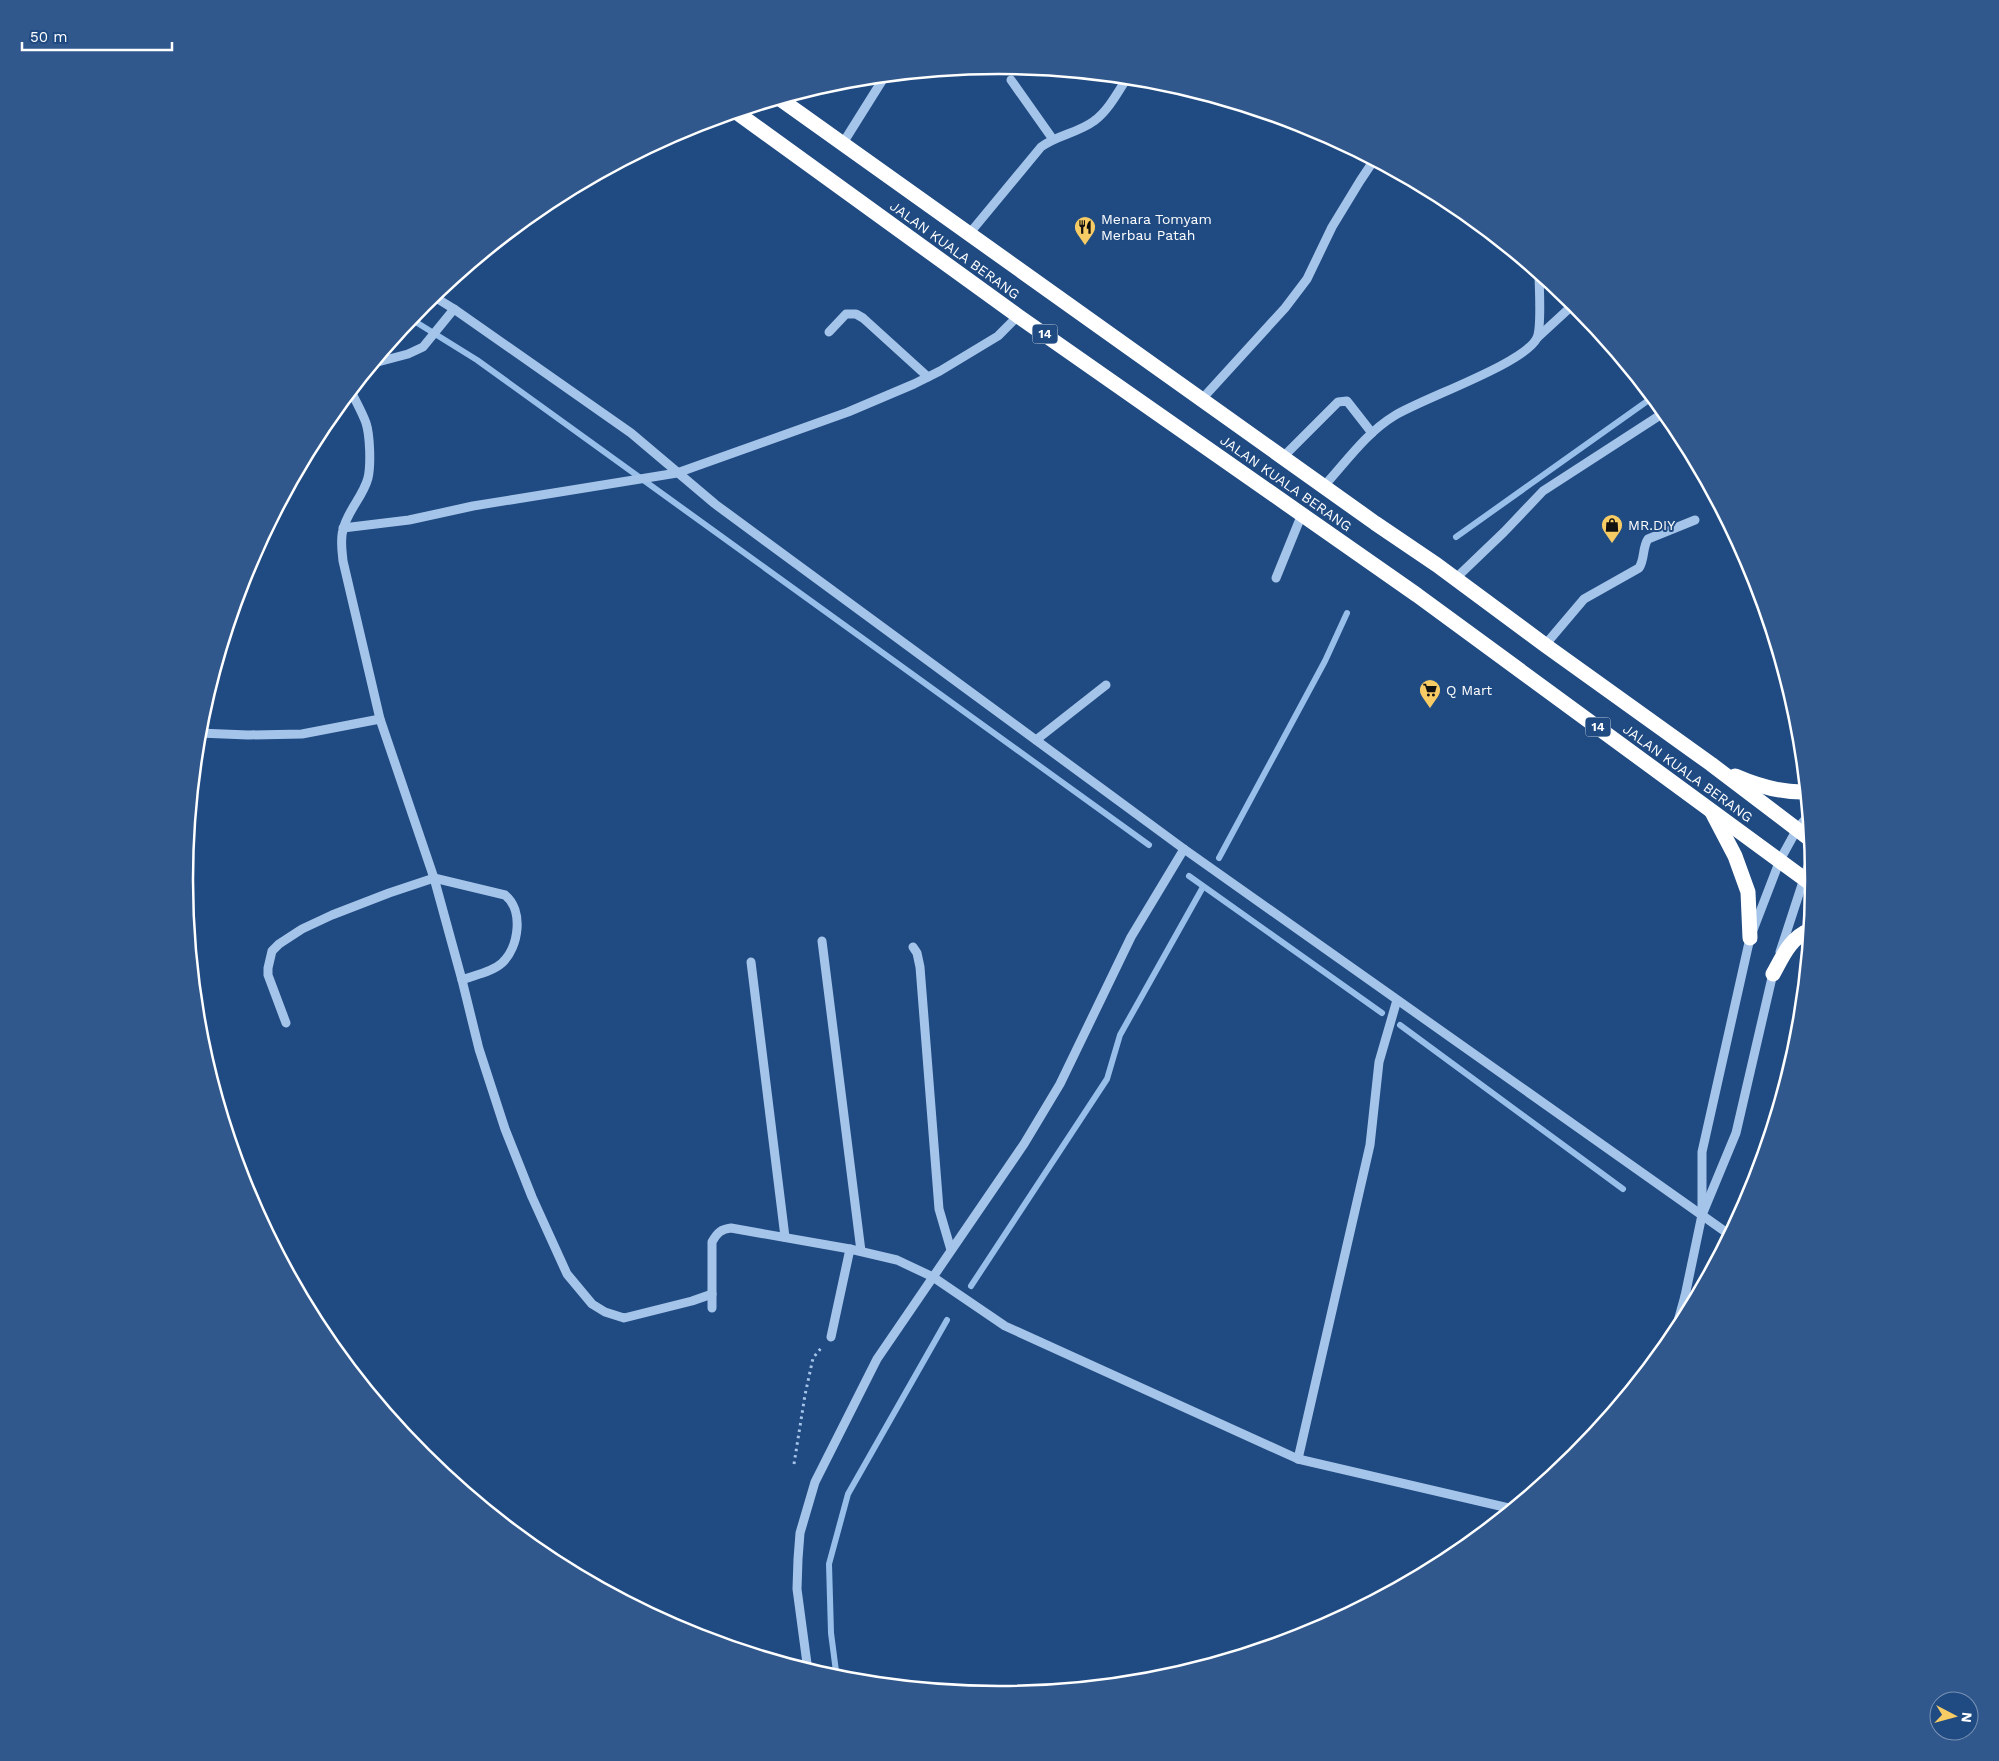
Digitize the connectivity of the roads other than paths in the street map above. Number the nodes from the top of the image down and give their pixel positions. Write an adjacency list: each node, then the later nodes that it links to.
1 (1011, 80): 6 (street)
2 (881, 83): 7 (street)
3 (1123, 84): 6 (street)
4 (785, 103): 7 (highway, JALAN KUALA BERANG / 14)
5 (742, 116): 14 (highway, JALAN KUALA BERANG / 14)
6 (1052, 138): 9 (street)
7 (843, 143): 9 (highway, JALAN KUALA BERANG / 14)
8 (1371, 165): 20 (street)
9 (969, 234): 20 (highway, JALAN KUALA BERANG / 14)
10 (1539, 281): 16 (street)
11 (440, 300): 13 (street)
12 (1568, 308): 16 (street)
13 (454, 309): 17 (street); 24 (street)
14 (1018, 316): 18 (street); 26 (highway, JALAN KUALA BERANG / 14)
15 (829, 332): 18 (street)
16 (1537, 338): 22 (street)
17 (383, 361)
18 (928, 377): 24 (street)
19 (353, 397): 28 (street)
20 (1202, 399): 23 (highway, JALAN KUALA BERANG / 14)
21 (1659, 416): 30 (street)
22 (1372, 433): 23 (street); 25 (street)
23 (1283, 457): 25 (highway, JALAN KUALA BERANG / 14)
24 (677, 473): 28 (street); 35 (street)
25 (1324, 486): 30 (highway, JALAN KUALA BERANG / 14)
26 (1302, 514): 29 (street); 38 (highway, JALAN KUALA BERANG / 14)
27 (1695, 520): 31 (street)
28 (343, 528): 33 (street)
29 (1276, 578)
30 (1455, 579): 31 (highway, JALAN KUALA BERANG / 14)
31 (1545, 646): 36 (highway, JALAN KUALA BERANG / 14)
32 (1106, 685): 35 (street)
33 (380, 719): 34 (street); 44 (street)
34 (206, 734)
35 (1036, 740): 42 (street)
36 (1711, 764): 37 (highway); 40 (highway, JALAN KUALA BERANG / 14)
37 (1801, 792)
38 (1711, 809): 43 (highway, JALAN KUALA BERANG / 14); 48 (highway)
39 (1804, 820): 40 (street)
40 (1797, 829): 41 (highway, JALAN KUALA BERANG / 14); 43 (street)
41 (1805, 835)
42 (1184, 849): 54 (street); 60 (street)
43 (1780, 860): 45 (highway, JALAN KUALA BERANG / 14); 48 (street)
44 (434, 878): 53 (street); 53 (street); 55 (street)
45 (1806, 880)
46 (1806, 890): 52 (street)
47 (1805, 932): 52 (highway)
48 (1750, 938): 56 (street)
49 (822, 941): 61 (street)
50 (913, 947): 60 (street)
51 (751, 962): 58 (street)
52 (1773, 974): 56 (street)
53 (462, 980): 63 (street)
54 (1397, 1000): 56 (street); 69 (street)
55 (286, 1022)
56 (1702, 1215): 57 (street); 64 (street)
57 (1725, 1232)
58 (785, 1237): 59 (street); 63 (street)
59 (850, 1248): 61 (street); 68 (street)
60 (951, 1250): 62 (street)
61 (861, 1251): 62 (street)
62 (933, 1277): 69 (street); 71 (street)
63 (712, 1294): 66 (street)
64 (1685, 1296): 65 (street); 67 (street)
65 (1689, 1299)
66 (712, 1308)
67 (1681, 1312)
68 (831, 1337)
69 (1298, 1459): 70 (street)
70 (1507, 1508)
71 (807, 1664)

